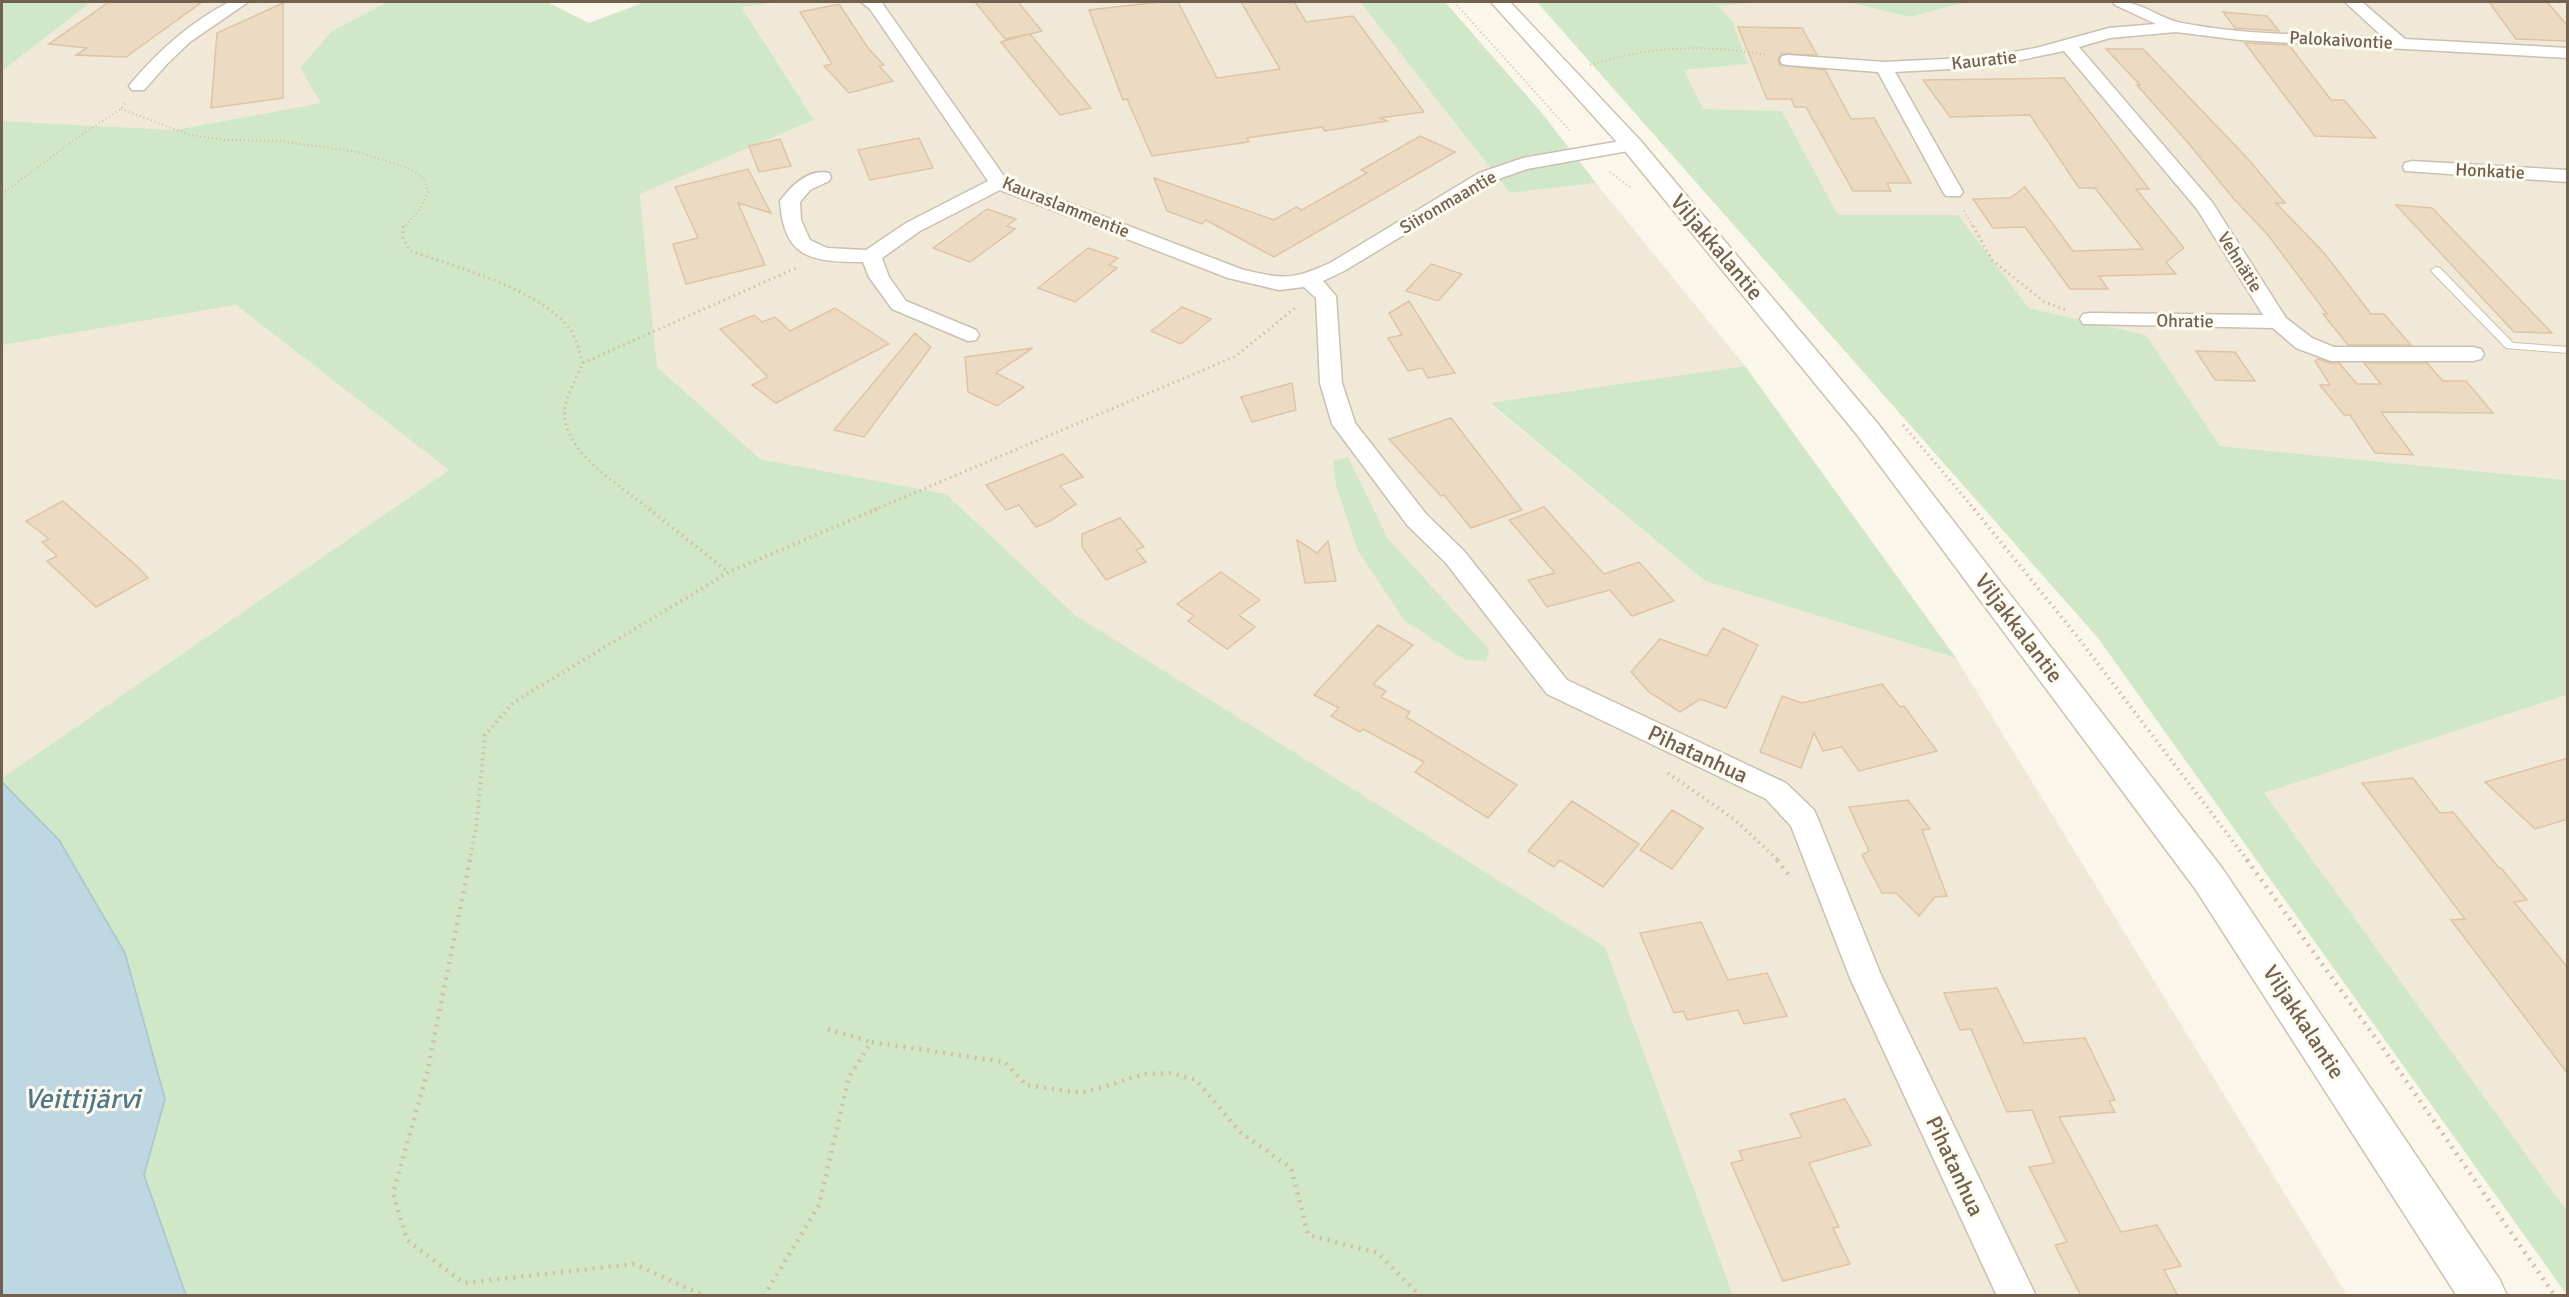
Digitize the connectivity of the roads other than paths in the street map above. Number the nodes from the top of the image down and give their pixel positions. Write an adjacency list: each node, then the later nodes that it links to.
1 (240, 2): 12 (street)
2 (869, 2): 17 (street, Kauraslammentie)
3 (1500, 2): 13 (main road, Viljakkalantie)
4 (2121, 2): 6 (street, Palokaivontie)
5 (2353, 2): 7 (street)
6 (2176, 27): 7 (street, Palokaivontie); 8 (street, Kauratie)
7 (2399, 42): 9 (street, Palokaivontie)
8 (2069, 46): 11 (street, Kauratie); 23 (street, Vehnätie)
9 (2568, 53)
10 (1788, 60): 11 (street, Kauratie)
11 (1884, 67): 18 (street)
12 (138, 86)
13 (1632, 145): 21 (street, Siironmaantie); 28 (main road, Viljakkalantie)
14 (2412, 167): 15 (street, Honkatie)
15 (2568, 176)
16 (822, 177): 19 (street)
17 (999, 183): 19 (street); 21 (street, Kauraslammentie)
18 (1953, 192)
19 (872, 256): 24 (street)
20 (2436, 270): 25 (lane)
21 (1317, 288): 27 (street, Pihatanhua)
22 (2091, 319): 23 (street, Ohratie)
23 (2278, 322): 26 (street, Vehnätie)
24 (968, 335)
25 (2568, 350)
26 (2473, 354)
27 (2017, 1296)
28 (2484, 1296)

